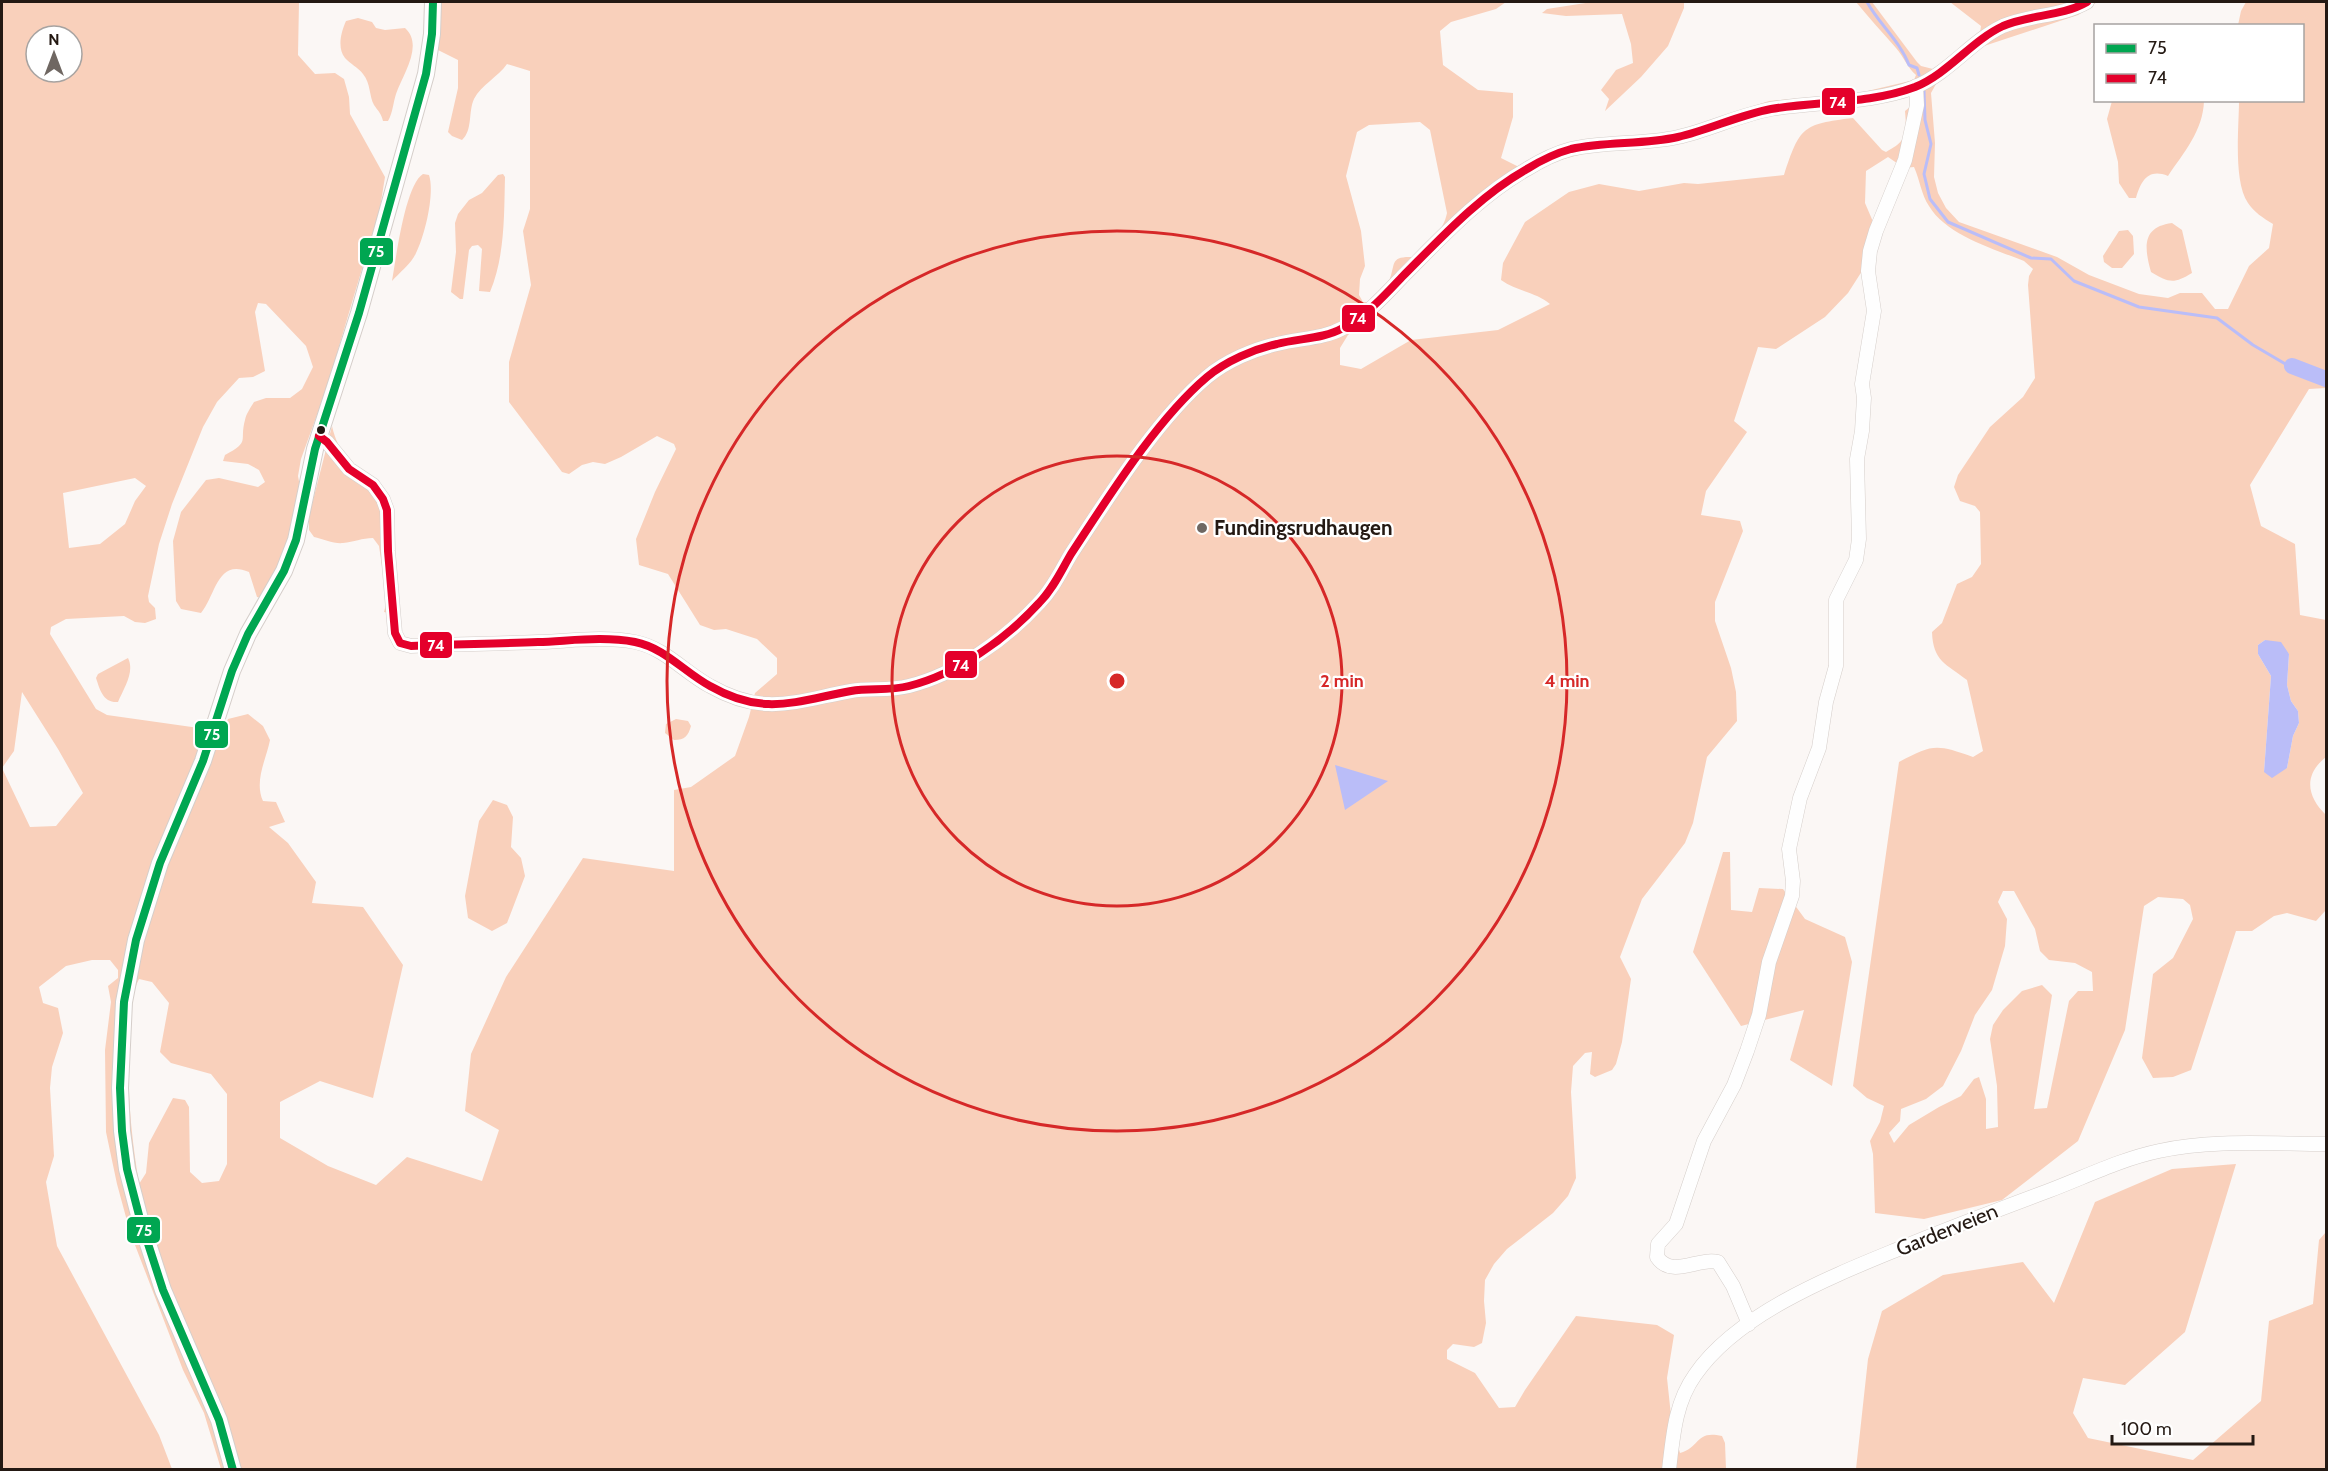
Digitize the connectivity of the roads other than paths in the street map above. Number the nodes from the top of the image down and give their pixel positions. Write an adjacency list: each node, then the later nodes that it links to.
1 (433, 2): 4 (main road)
2 (2087, 2): 3 (street)
3 (1916, 86): 4 (street); 6 (street)
4 (319, 436): 7 (main road)
5 (2326, 1144): 6 (street, Garderveien)
6 (1749, 1324): 8 (street, Garderveien)
7 (233, 1470)
8 (1669, 1470)

